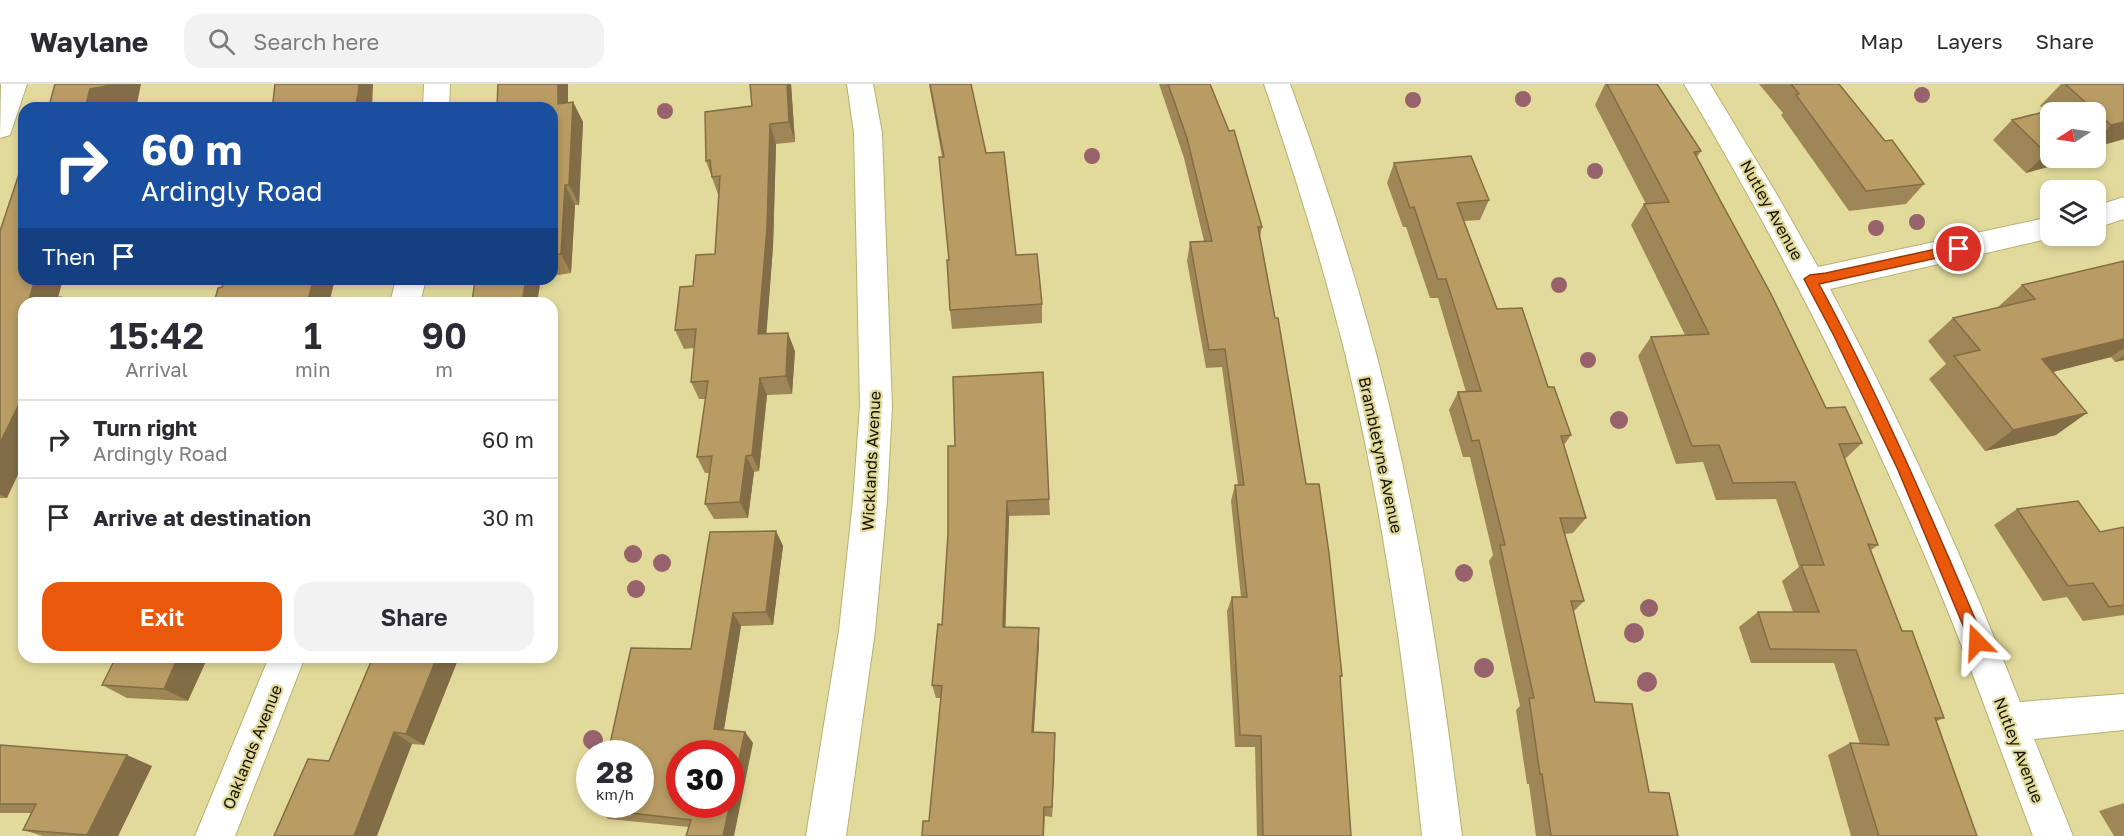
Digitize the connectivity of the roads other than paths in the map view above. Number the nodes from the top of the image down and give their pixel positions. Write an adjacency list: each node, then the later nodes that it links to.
1 (14, 84): 7 (street)
2 (437, 84): 6 (street)
3 (861, 84): 16 (street, Wicklands Avenue)
4 (1277, 84): 17 (street, Brambletyne Avenue)
5 (1697, 84): 11 (street, Nutley Avenue)
6 (436, 102)
7 (0, 128)
8 (2124, 208): 9 (street)
9 (2106, 213)
10 (2040, 230): 11 (street)
11 (1810, 279): 14 (street, Nutley Avenue)
12 (285, 663): 15 (street, Oaklands Avenue)
13 (2124, 712): 14 (street)
14 (2008, 720): 18 (street, Nutley Avenue)
15 (215, 836)
16 (826, 836)
17 (1442, 836)
18 (2053, 836)

